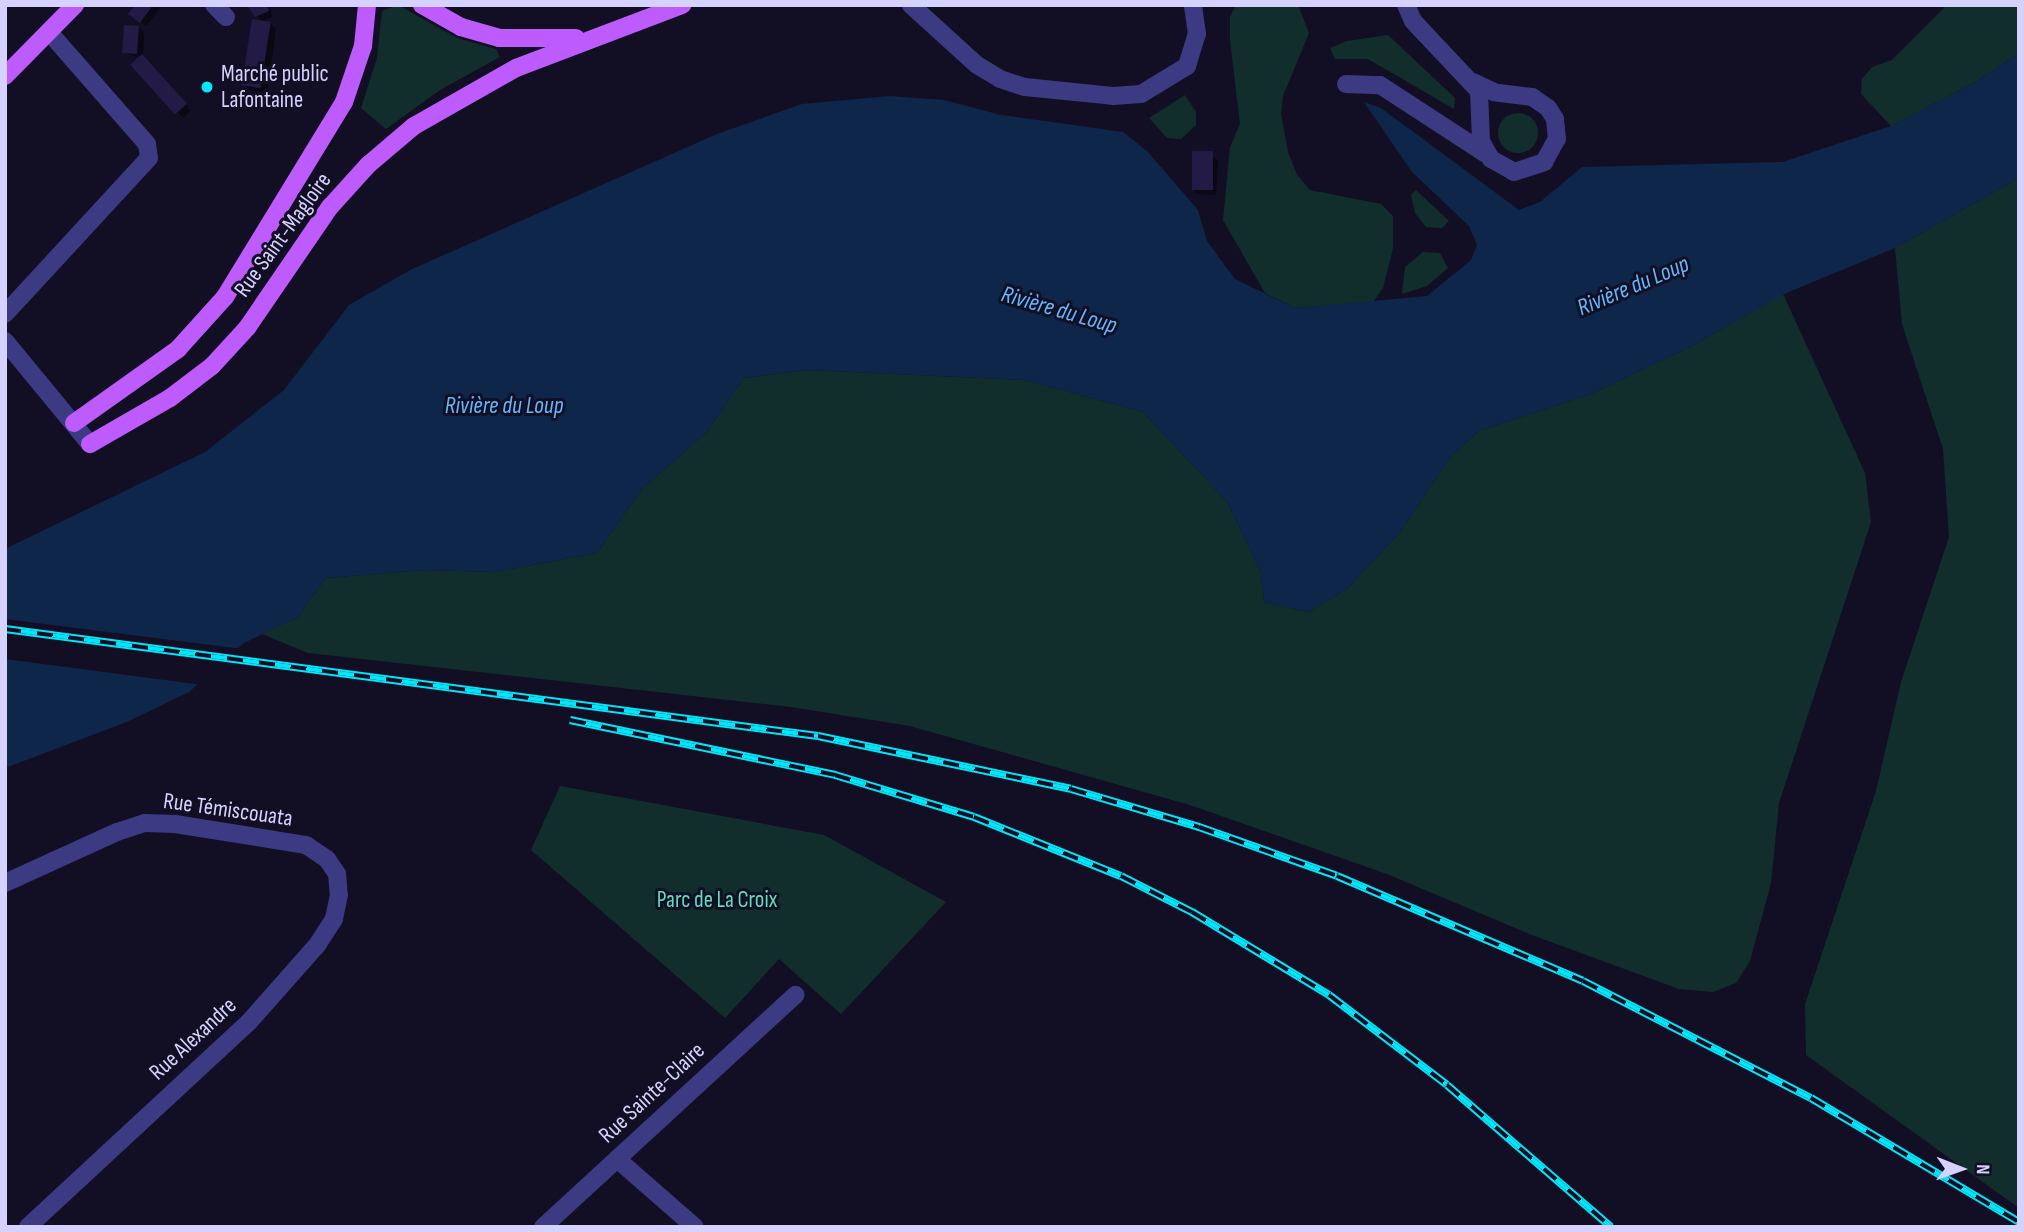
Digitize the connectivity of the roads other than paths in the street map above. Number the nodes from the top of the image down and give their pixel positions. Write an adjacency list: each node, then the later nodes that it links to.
1 (75, 5): 8 (main road)
2 (368, 5): 16 (main road, Rue Saint-Magloire)
3 (422, 5): 9 (main road)
4 (682, 5): 9 (main road)
5 (911, 5): 6 (street)
6 (1193, 5)
7 (1406, 5): 11 (street)
8 (49, 32): 10 (main road); 14 (street)
9 (592, 36): 17 (main road, Rue Saint-Magloire)
10 (5, 76)
11 (1474, 82): 13 (street); 13 (street)
12 (1346, 84): 13 (street)
13 (1486, 154)
14 (5, 314)
15 (8, 350): 16 (street)
16 (74, 422): 17 (street)
17 (90, 444)
18 (327, 859): 19 (street, Rue Témiscouata); 22 (street, Rue Alexandre)
19 (5, 883)
20 (795, 995): 21 (street, Rue Sainte-Claire)
21 (617, 1158): 23 (street, Rue Sainte-Claire); 24 (street)
22 (28, 1227)
23 (543, 1227)
24 (695, 1227)

